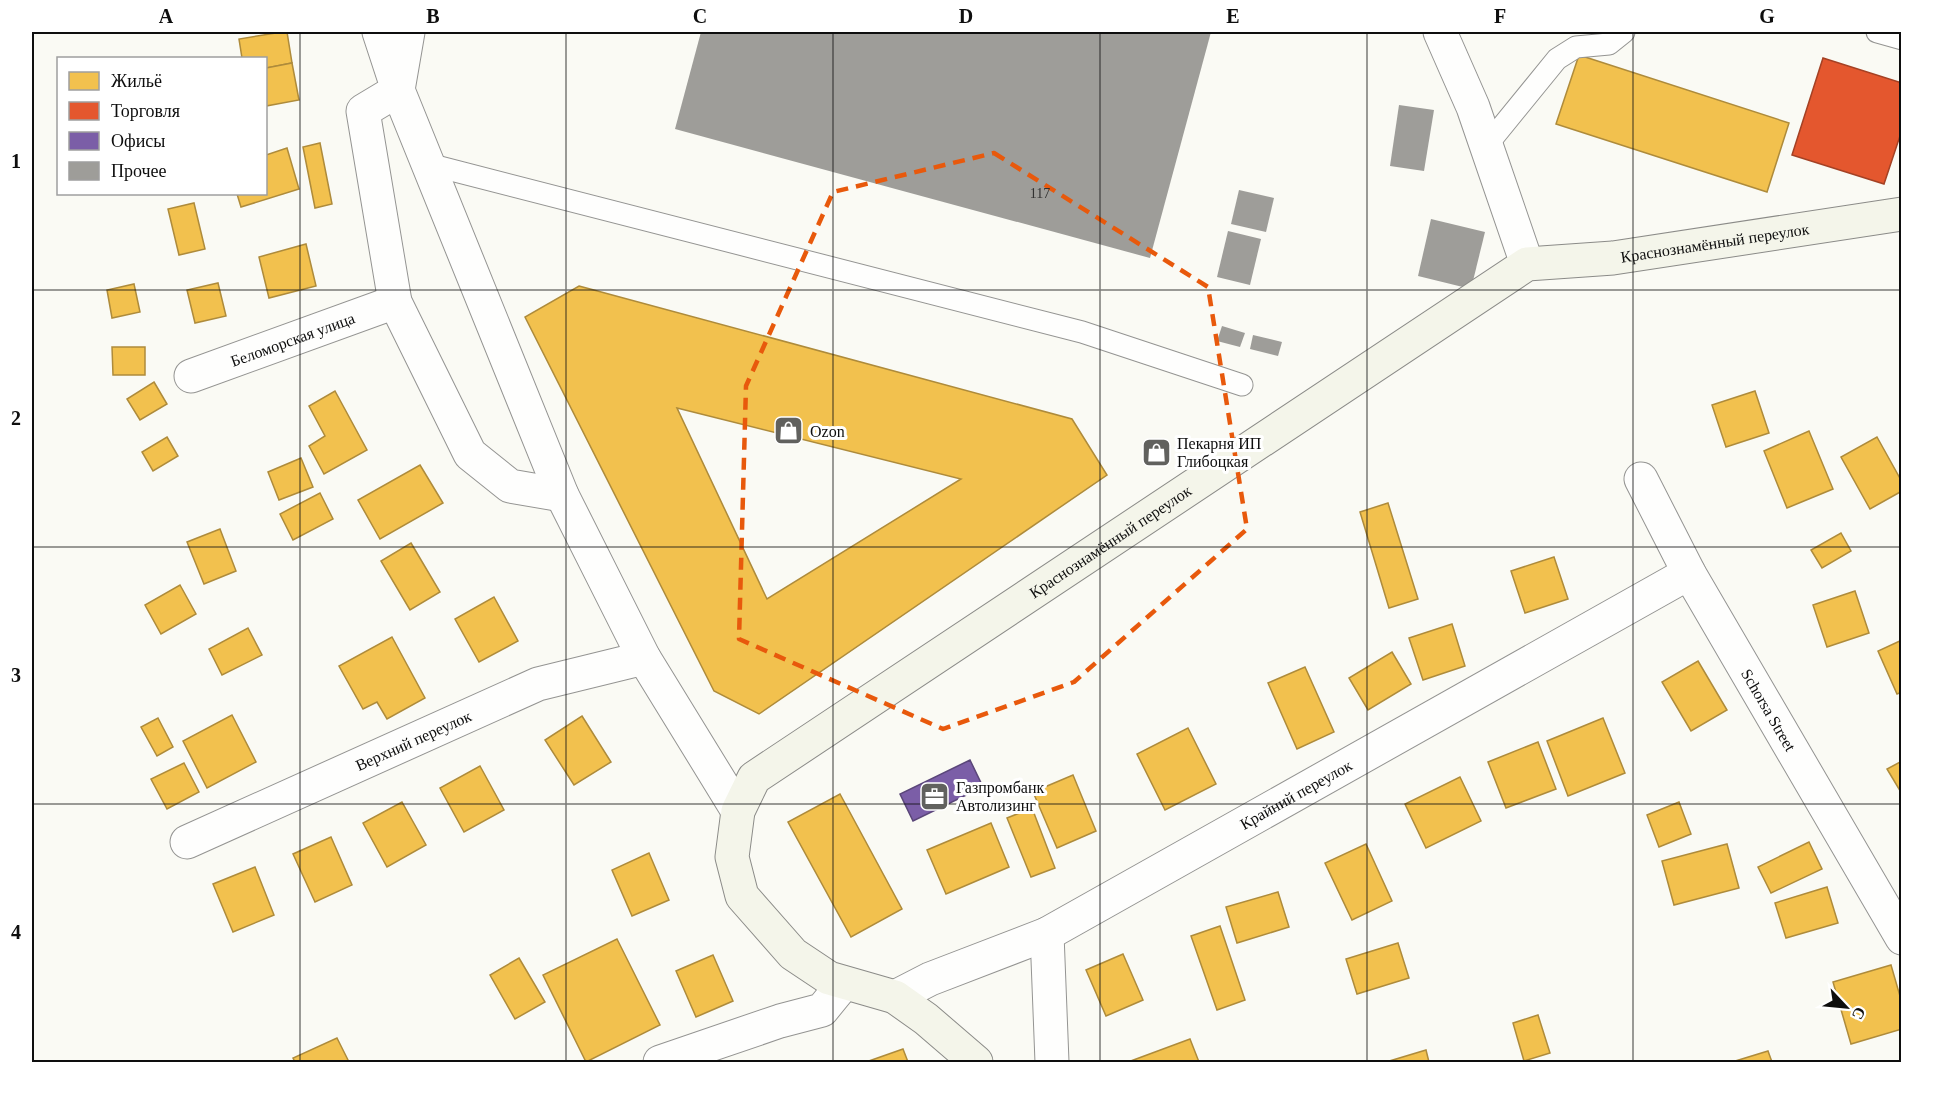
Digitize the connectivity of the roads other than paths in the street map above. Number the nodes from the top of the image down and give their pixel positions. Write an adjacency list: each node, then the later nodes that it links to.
1 (378, 32): 7 (street)
2 (408, 32): 7 (street)
3 (1440, 32): 8 (street)
4 (1624, 32): 8 (lane)
5 (1877, 32): 6 (lane)
6 (1902, 39)
7 (398, 90): 9 (street); 12 (street)
8 (1487, 145): 11 (street)
9 (428, 165): 14 (lane); 16 (street)
10 (1902, 214): 11 (street, Краснознамённый переулок)
11 (1527, 264): 19 (street, Краснознамённый переулок)
12 (395, 302): 13 (street, Беломорская улица); 16 (street)
13 (191, 376)
14 (1242, 385)
15 (1641, 479): 17 (street, Schorsa Street)
16 (562, 495): 18 (street)
17 (1689, 573): 21 (street, Крайний переулок); 22 (street, Schorsa Street)
18 (644, 658): 19 (street); 20 (street, Верхний переулок)
19 (738, 811): 23 (street, Краснознамённый переулок)
20 (187, 842)
21 (1047, 934): 24 (street, Крайний переулок); 27 (street)
22 (1902, 938)
23 (844, 983): 24 (street, Краснознамённый переулок); 25 (street)
24 (895, 997): 26 (street, Краснознамённый переулок)
25 (660, 1062)
26 (976, 1062)
27 (1052, 1062)

